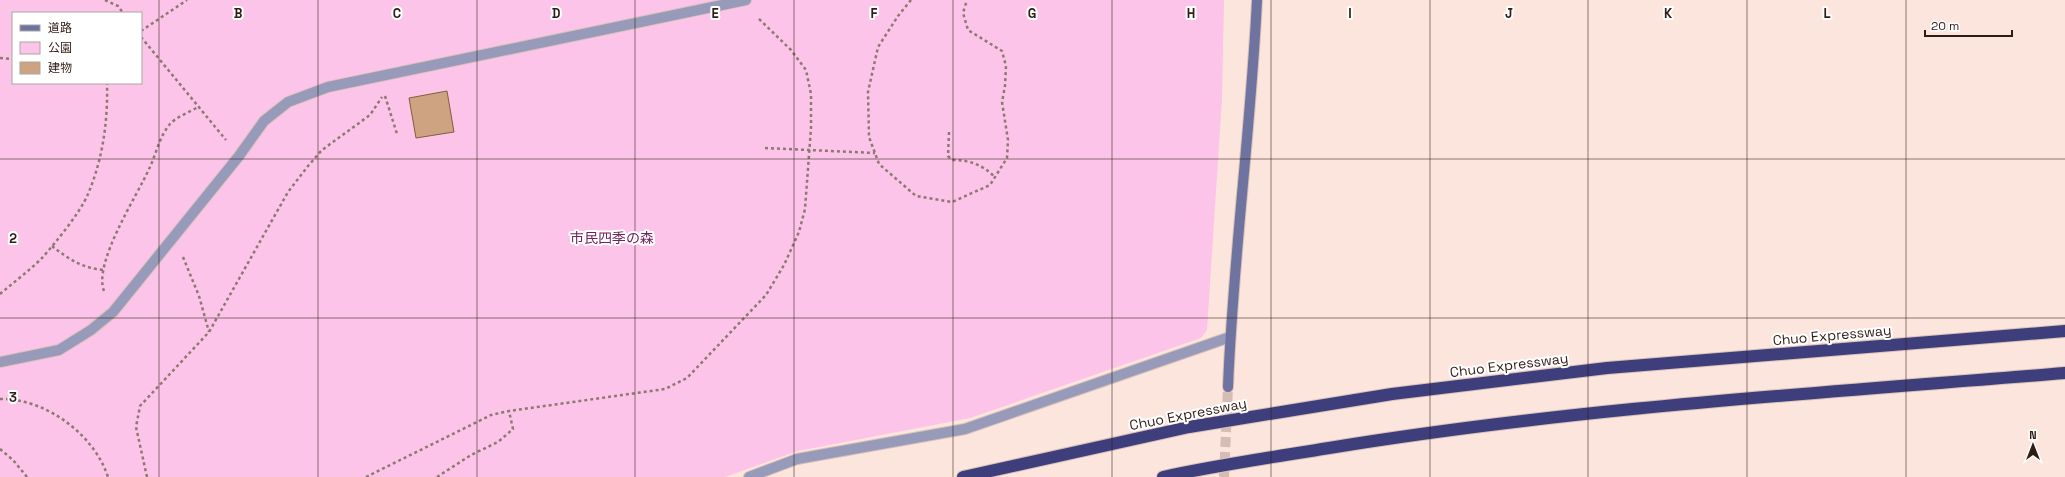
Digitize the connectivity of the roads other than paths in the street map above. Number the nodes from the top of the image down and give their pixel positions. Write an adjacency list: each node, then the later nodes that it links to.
1 (1257, 0): 5 (street)
2 (743, 1): 3 (street)
3 (712, 4): 6 (street)
4 (2065, 331): 10 (highway, Chuo Expressway)
5 (1230, 337): 8 (street); 9 (street)
6 (0, 362)
7 (2065, 373): 11 (highway)
8 (1228, 386)
9 (749, 477)
10 (963, 477)
11 (1163, 477)

